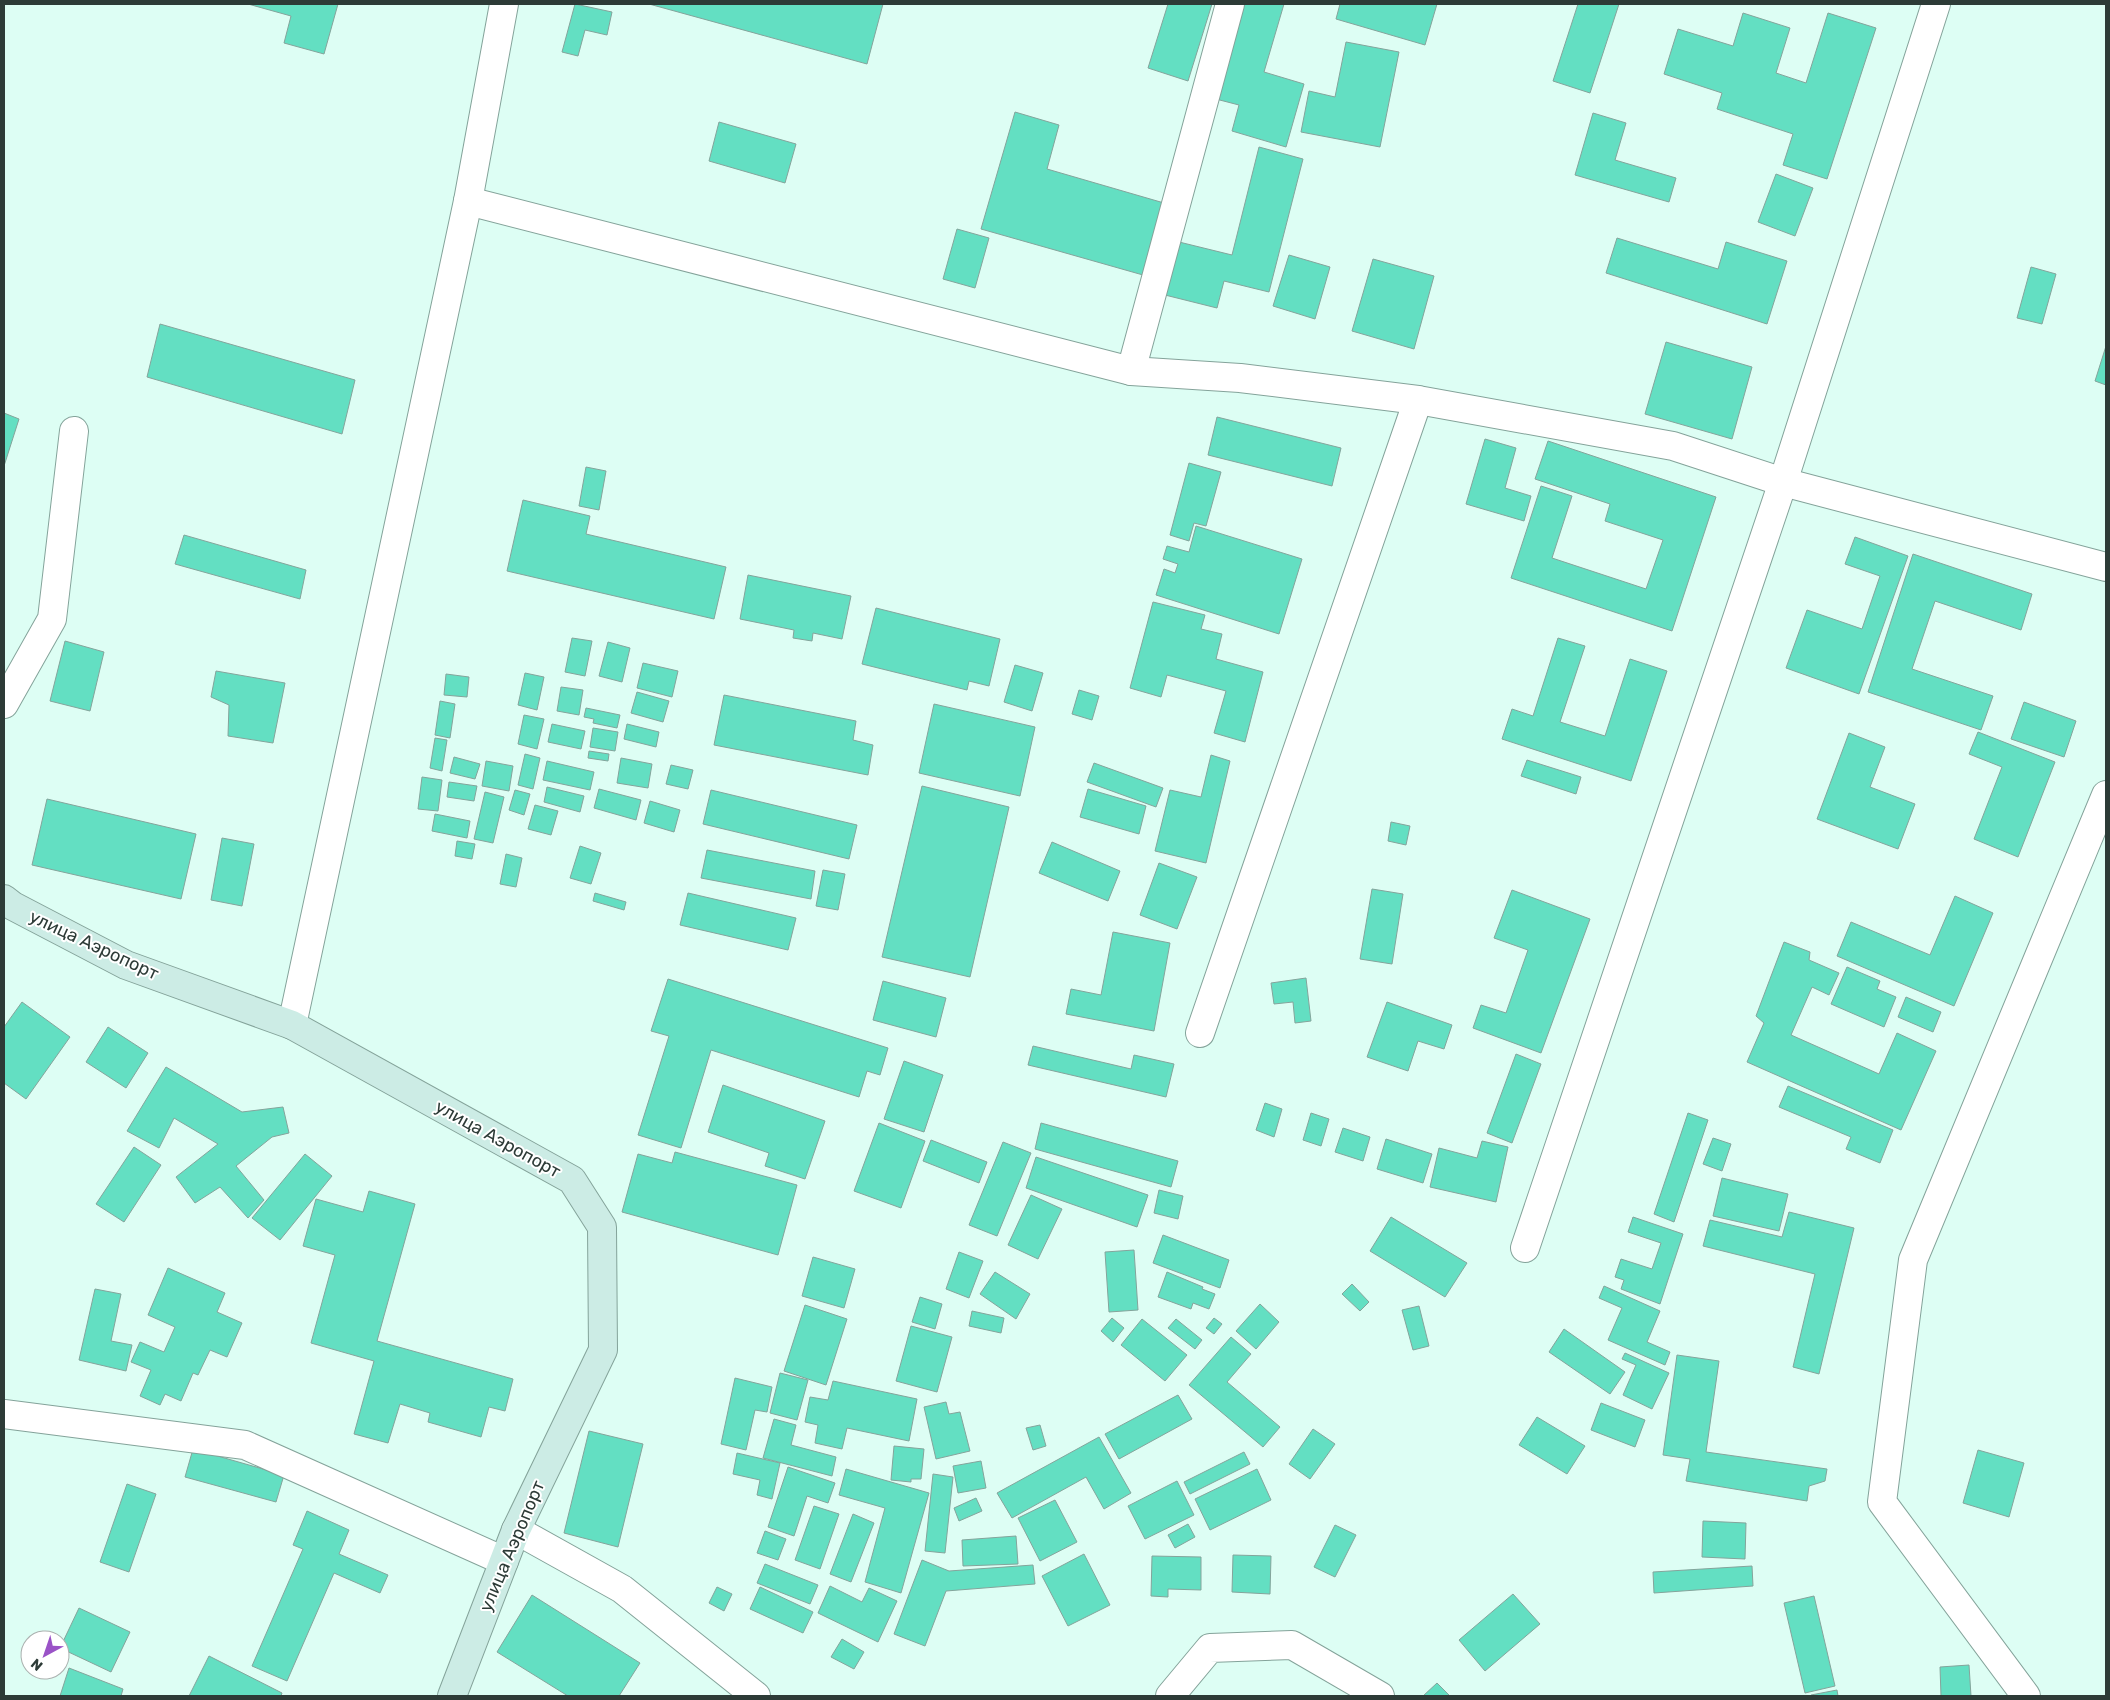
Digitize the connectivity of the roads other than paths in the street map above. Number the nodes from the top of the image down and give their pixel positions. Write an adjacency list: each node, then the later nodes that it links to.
1 (504, 4): 4 (street)
2 (1230, 4): 5 (street)
3 (1936, 4): 8 (street)
4 (468, 201): 5 (street); 13 (street)
5 (1131, 371): 6 (street)
6 (1418, 400): 8 (street); 14 (street)
7 (74, 431): 10 (street)
8 (1783, 482): 9 (street); 15 (street)
9 (2106, 567)
10 (4, 704)
11 (2106, 795): 23 (street)
12 (4, 899): 13 (main road, улица Аэропорт)
13 (292, 1025): 17 (main road, улица Аэропорт)
14 (1200, 1033)
15 (1525, 1248)
16 (4, 1414): 18 (street)
17 (516, 1530): 18 (main road, улица Аэропорт); 21 (street)
18 (504, 1561): 20 (main road, улица Аэропорт)
19 (1376, 1695): 22 (street)
20 (452, 1696)
21 (756, 1696)
22 (1170, 1696)
23 (2026, 1696)

